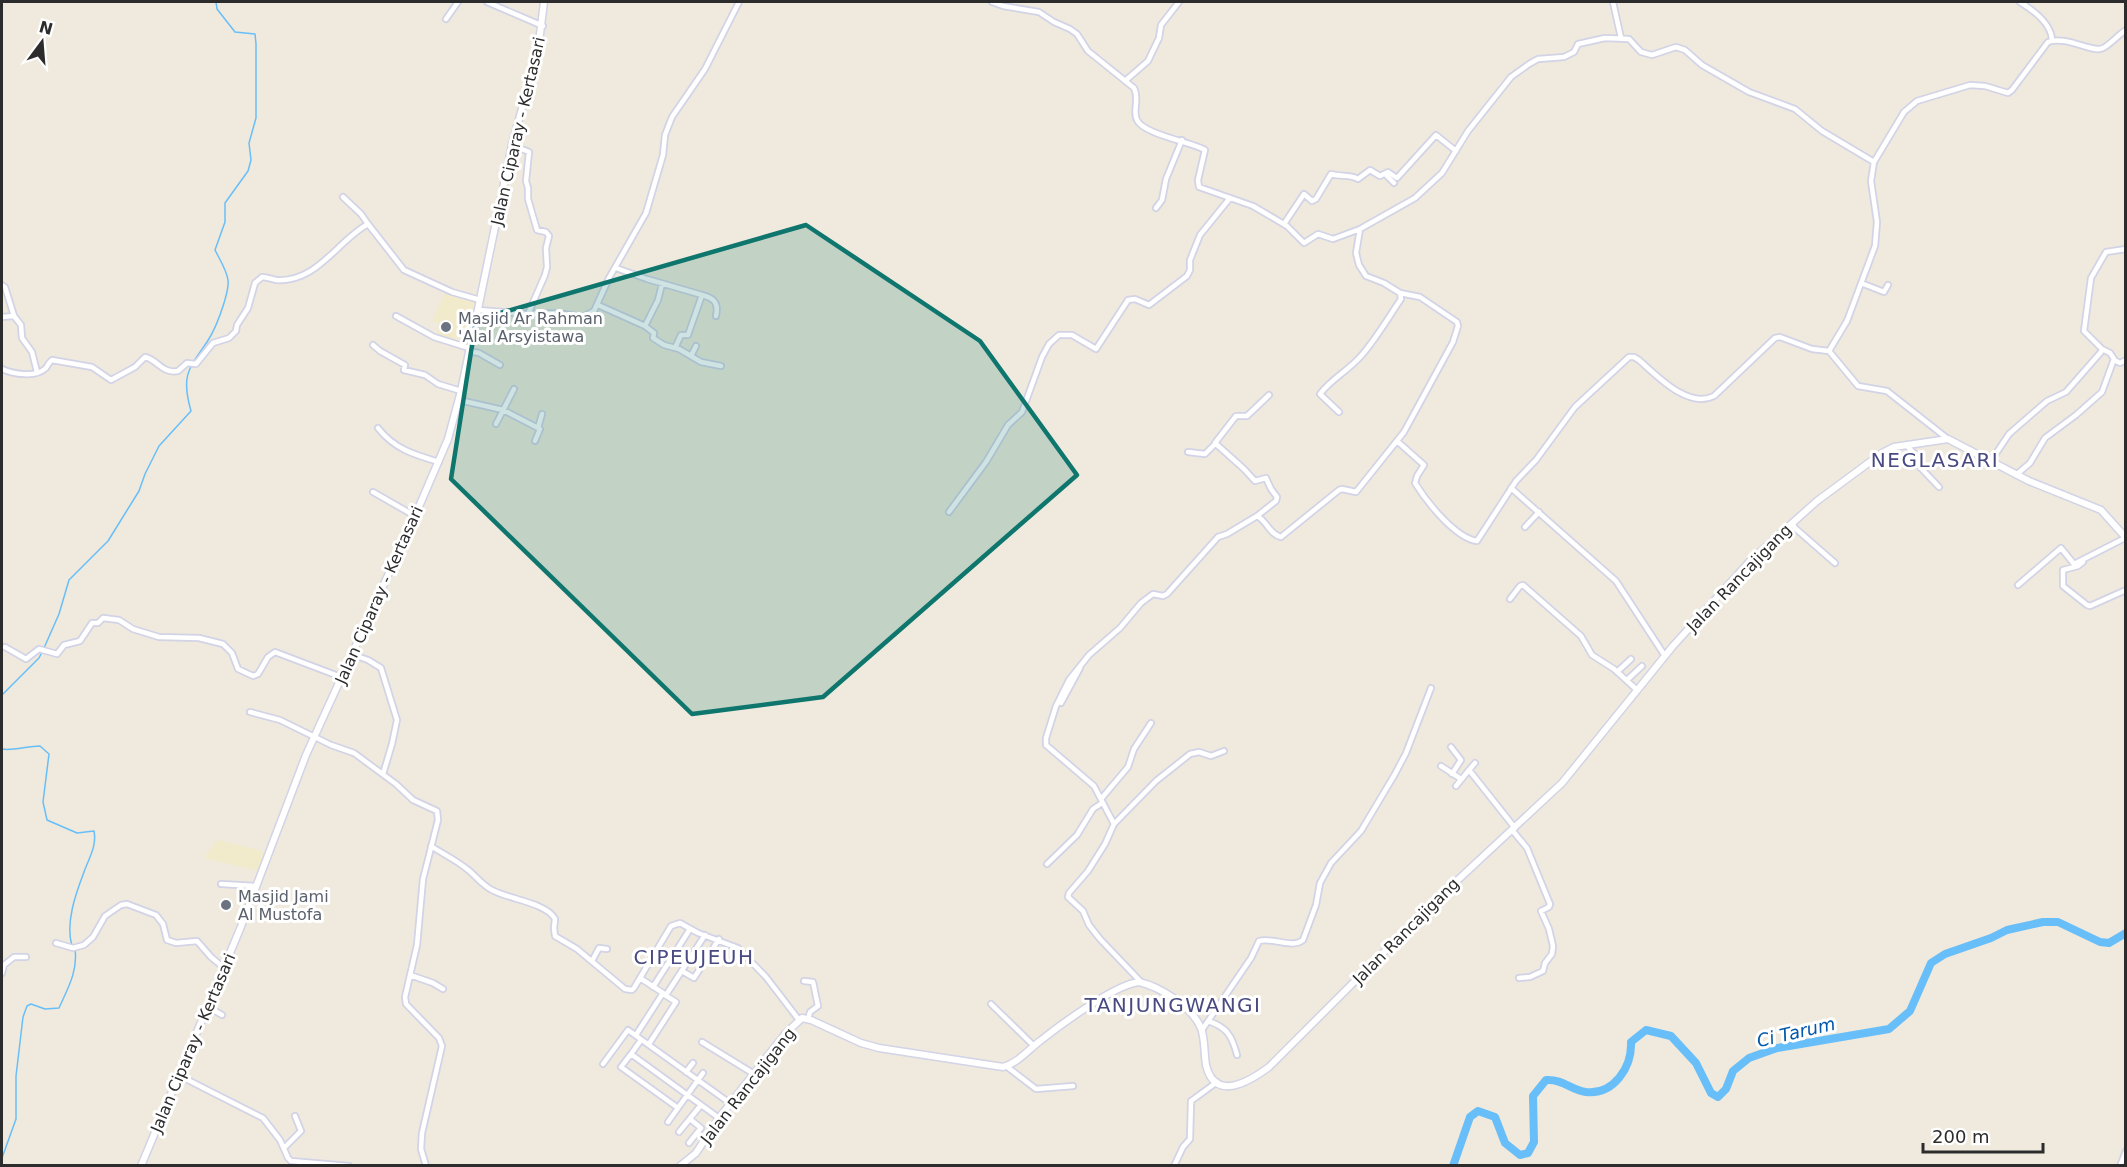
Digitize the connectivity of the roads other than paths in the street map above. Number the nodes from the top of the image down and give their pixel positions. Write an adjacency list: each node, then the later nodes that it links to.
1 (458, 2): 9 (street)
2 (487, 2): 10 (street)
3 (544, 2): 10 (main road, Jalan Ciparay - Kertasari)
4 (739, 2): 28 (street)
5 (992, 2): 14 (street)
6 (1179, 2): 14 (street)
7 (1613, 2): 12 (street)
8 (2020, 2): 13 (street)
9 (446, 19)
10 (543, 26): 16 (main road, Jalan Ciparay - Kertasari)
11 (2126, 30): 13 (street)
12 (1621, 38): 17 (street); 18 (street)
13 (2052, 41): 18 (street)
14 (1125, 81): 15 (street)
15 (1182, 140): 22 (street); 23 (street)
16 (512, 145): 35 (main road, Jalan Ciparay - Kertasari); 38 (street)
17 (1456, 151): 19 (street); 26 (street)
18 (1874, 162): 30 (street)
19 (1385, 174): 20 (street); 25 (street)
20 (1394, 183)
21 (344, 197): 24 (street)
22 (1230, 198): 25 (street); 79 (street)
23 (1156, 208)
24 (368, 224): 35 (street); 56 (street)
25 (1284, 224): 26 (street)
26 (1360, 228): 33 (street)
27 (2126, 249): 48 (street)
28 (616, 268): 29 (street); 36 (street)
29 (663, 284): 34 (street); 43 (street)
30 (1861, 284): 32 (street); 49 (street)
31 (2, 285): 39 (street)
32 (1888, 285)
33 (1400, 293): 62 (street); 69 (street)
34 (702, 295): 41 (street); 46 (street)
35 (480, 300): 37 (main road, Jalan Ciparay - Kertasari)
36 (598, 305): 38 (street); 43 (street)
37 (478, 310): 38 (street); 47 (main road, Jalan Ciparay - Kertasari)
38 (528, 314)
39 (14, 316): 42 (street); 56 (street)
40 (396, 316): 47 (street)
41 (716, 316)
42 (2, 317)
43 (645, 326): 46 (street)
44 (373, 345): 58 (street)
45 (696, 346): 50 (street)
46 (675, 348): 50 (street)
47 (469, 349): 53 (street); 58 (main road, Jalan Ciparay - Kertasari)
48 (2102, 349): 51 (street); 73 (street)
49 (1828, 351): 67 (street); 77 (street)
50 (691, 356): 54 (street)
51 (2114, 360): 52 (street); 75 (street)
52 (2126, 360)
53 (500, 365)
54 (721, 366)
55 (2, 369): 56 (street)
56 (37, 372)
57 (514, 389): 61 (street)
58 (461, 391): 60 (main road, Jalan Ciparay - Kertasari)
59 (1269, 395): 70 (street)
60 (459, 400): 61 (street); 74 (main road, Jalan Ciparay - Kertasari)
61 (503, 410): 64 (street); 66 (street)
62 (1339, 412)
63 (542, 414): 66 (street)
64 (496, 424)
65 (378, 428): 74 (street)
66 (538, 428): 68 (street)
67 (1948, 439): 71 (main road, Jalan Rancajigang); 73 (main road)
68 (535, 441)
69 (1397, 441): 77 (street); 82 (street)
70 (1215, 444): 72 (street); 82 (street)
71 (1906, 445): 76 (street); 83 (main road, Jalan Rancajigang)
72 (1188, 452)
73 (1991, 461): 75 (main road)
74 (439, 462): 81 (main road, Jalan Ciparay - Kertasari)
75 (2016, 475): 85 (main road)
76 (1939, 487)
77 (1511, 488): 80 (street)
78 (372, 492): 81 (street)
79 (948, 512)
80 (1539, 512): 84 (street); 93 (street)
81 (415, 516): 92 (main road, Jalan Ciparay - Kertasari)
82 (1257, 516): 113 (street)
83 (1792, 523): 87 (street); 93 (main road, Jalan Rancajigang)
84 (1525, 526)
85 (2125, 536): 86 (street)
86 (2086, 559): 88 (street); 89 (street)
87 (1835, 563)
88 (2018, 585)
89 (2126, 590)
90 (1510, 599): 96 (street)
91 (5, 647): 97 (street)
92 (351, 654): 97 (main road, Jalan Ciparay - Kertasari); 109 (street)
93 (1665, 656): 100 (main road, Jalan Rancajigang)
94 (1631, 659): 96 (street)
95 (1642, 666): 98 (street)
96 (1617, 672): 98 (street)
97 (341, 677): 103 (main road, Jalan Ciparay - Kertasari)
98 (1627, 680): 100 (street)
99 (1431, 688): 143 (street)
100 (1636, 689): 115 (main road, Jalan Rancajigang)
101 (250, 711): 103 (street)
102 (1151, 723): 113 (street)
103 (314, 737): 109 (street); 119 (main road, Jalan Ciparay - Kertasari)
104 (1451, 747): 110 (street)
105 (1224, 751): 114 (street)
106 (1475, 763): 108 (street)
107 (1441, 766): 110 (street)
108 (1469, 770): 111 (street); 115 (street)
109 (383, 774): 116 (street)
110 (1452, 774): 111 (street)
111 (1461, 780): 112 (street)
112 (1456, 786)
113 (1101, 801): 114 (street); 117 (street)
114 (1114, 824): 134 (street)
115 (1513, 829): 132 (street); 160 (main road, Jalan Rancajigang)
116 (431, 846): 126 (street); 130 (street)
117 (1047, 864)
118 (221, 884): 119 (street)
119 (256, 886): 127 (main road, Jalan Ciparay - Kertasari)
120 (690, 929): 121 (street); 131 (street); 135 (street)
121 (705, 935): 122 (street); 128 (street)
122 (719, 939): 128 (street); 142 (street)
123 (56, 943): 127 (street)
124 (607, 949): 126 (street)
125 (26, 957): 129 (street)
126 (592, 961): 131 (street)
127 (224, 968): 139 (main road, Jalan Ciparay - Kertasari)
128 (682, 970): 137 (street)
129 (2, 973)
130 (410, 975): 136 (street); 178 (street)
131 (640, 978): 135 (street)
132 (1519, 978)
133 (804, 981): 141 (street)
134 (1142, 983): 144 (main road); 149 (main road)
135 (653, 987): 137 (street)
136 (443, 989)
137 (664, 994): 145 (street); 148 (street)
138 (991, 1004): 149 (street)
139 (208, 1007): 140 (street); 158 (main road, Jalan Ciparay - Kertasari)
140 (222, 1015)
141 (808, 1019): 142 (main road, Jalan Rancajigang); 154 (main road, Jalan Rancajigang)
142 (799, 1020): 157 (main road, Jalan Rancajigang)
143 (1208, 1021): 144 (street); 151 (street)
144 (1202, 1030): 160 (main road)
145 (636, 1035): 146 (street); 153 (street)
146 (641, 1040): 148 (street); 150 (street)
147 (702, 1042): 157 (street)
148 (649, 1044): 155 (street)
149 (1034, 1046): 154 (main road)
150 (631, 1054): 164 (street); 167 (street)
151 (1237, 1055)
152 (693, 1063): 155 (street)
153 (603, 1064)
154 (1006, 1066): 162 (street)
155 (686, 1072): 159 (street)
156 (704, 1073): 159 (street)
157 (754, 1074): 169 (main road, Jalan Rancajigang)
158 (180, 1076): 174 (street); 176 (main road, Jalan Ciparay - Kertasari)
159 (698, 1081): 163 (street); 164 (street)
160 (1217, 1082): 180 (street)
161 (716, 1083): 163 (street)
162 (1073, 1086)
163 (711, 1090): 165 (street)
164 (688, 1095): 166 (street); 167 (street)
165 (727, 1101)
166 (701, 1105): 169 (street); 170 (street)
167 (678, 1108): 171 (street)
168 (295, 1116): 174 (street)
169 (719, 1118): 179 (main road, Jalan Rancajigang)
170 (690, 1119): 172 (street); 173 (street)
171 (668, 1122)
172 (679, 1132)
173 (689, 1143)
174 (285, 1148): 177 (street)
175 (2126, 1151): 181 (street)
176 (141, 1166)
177 (349, 1166)
178 (426, 1166)
179 (680, 1166)
180 (1174, 1166)
181 (2120, 1166)

